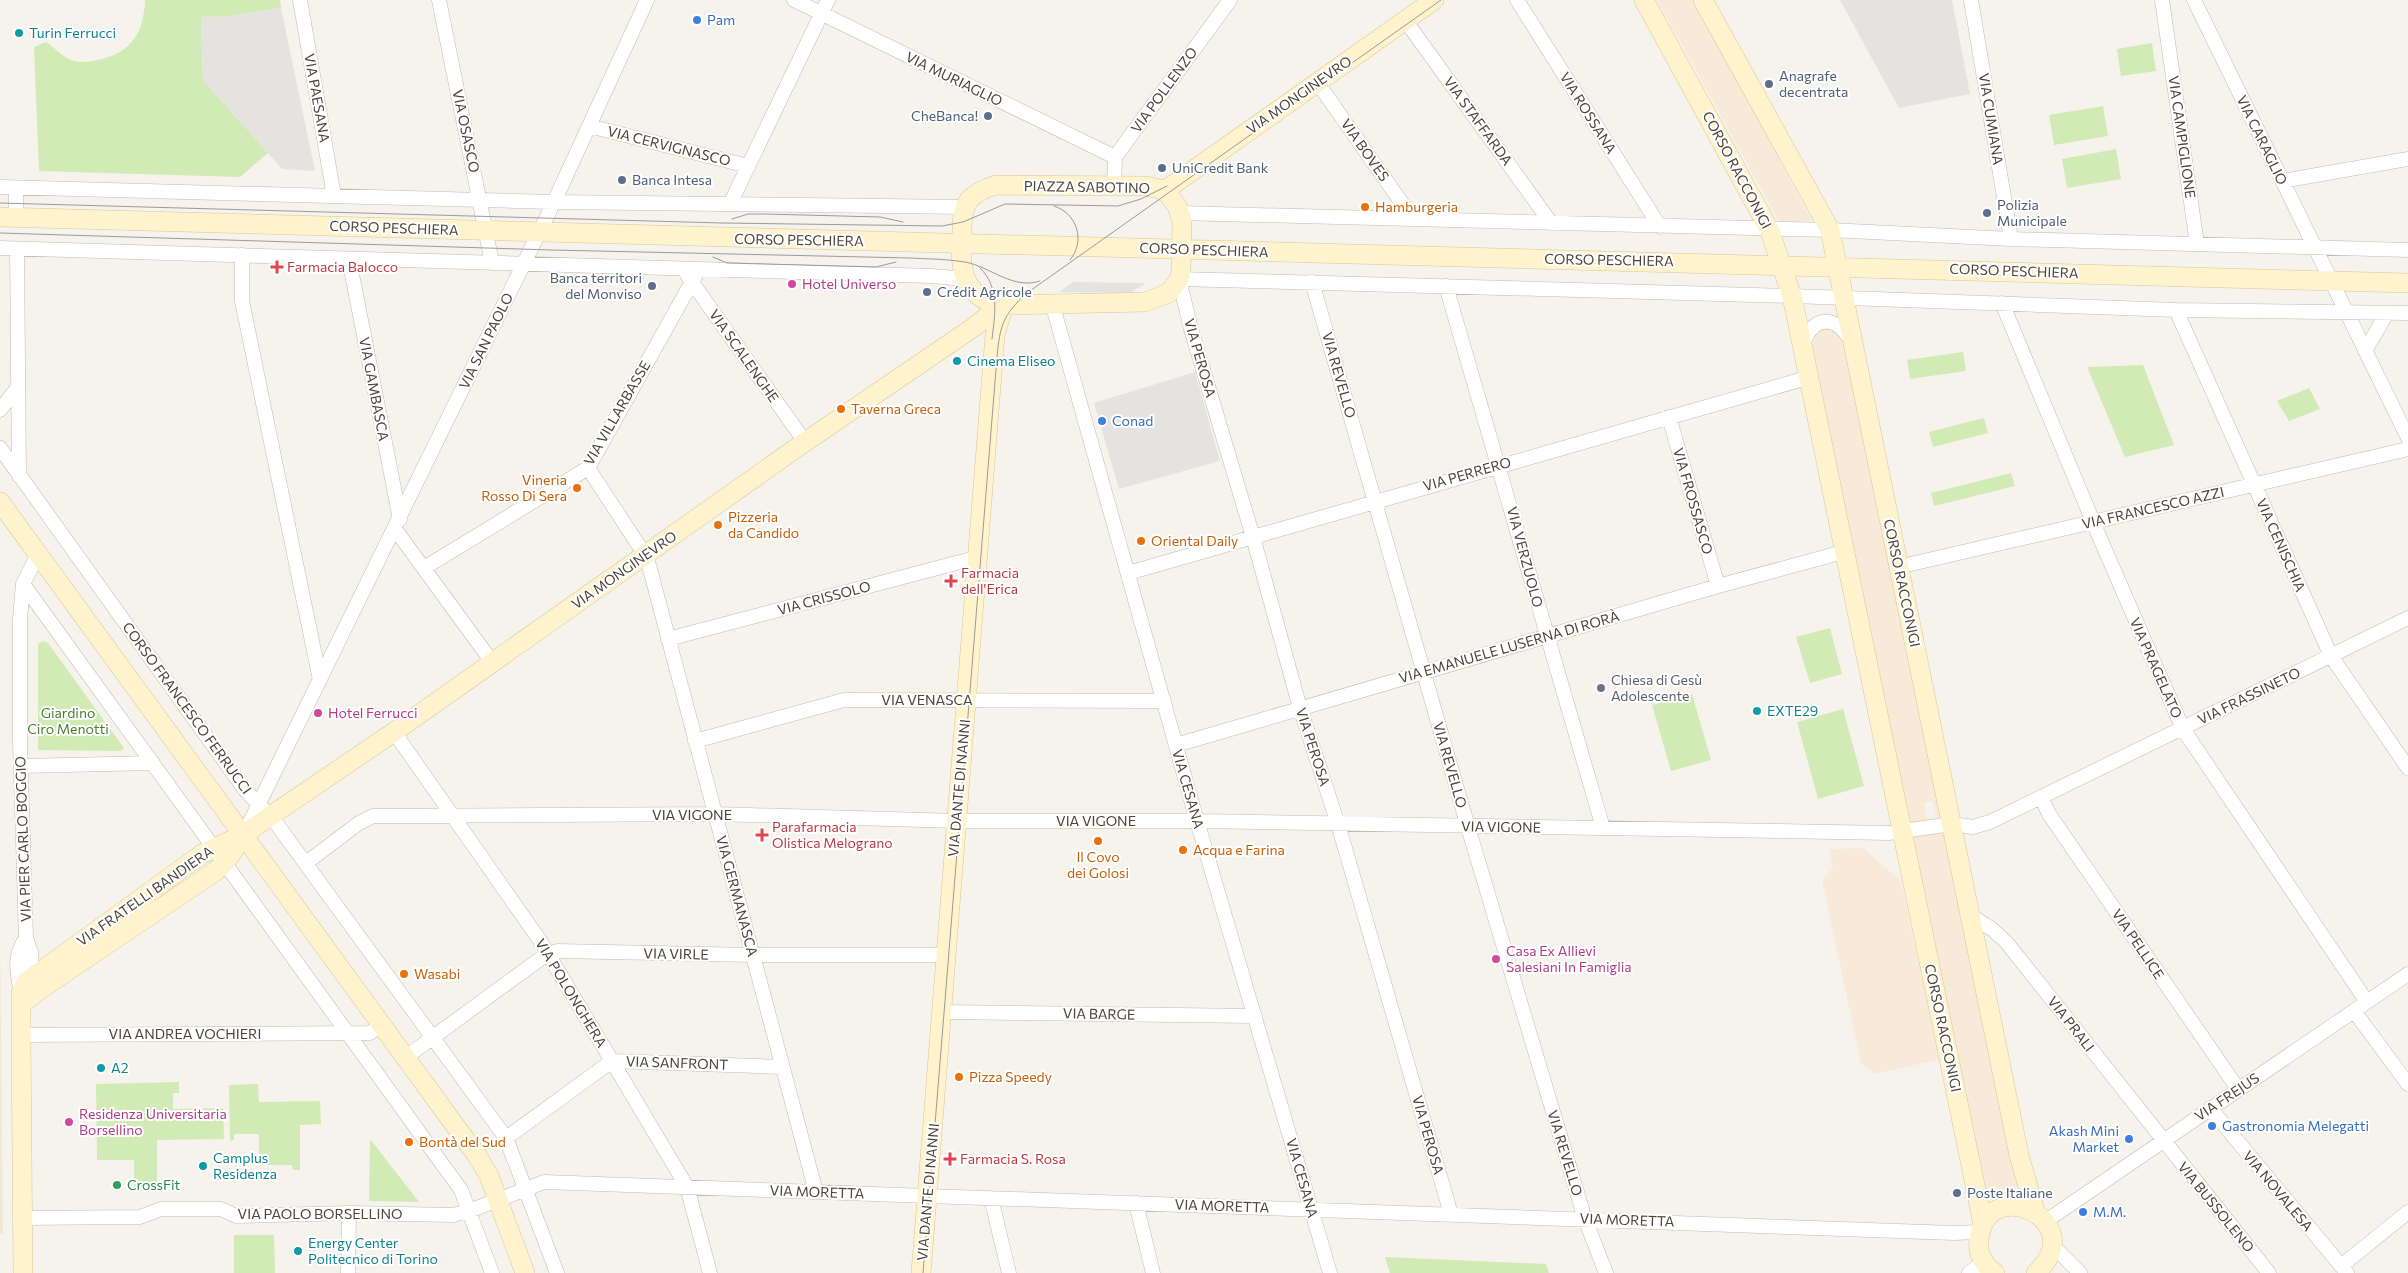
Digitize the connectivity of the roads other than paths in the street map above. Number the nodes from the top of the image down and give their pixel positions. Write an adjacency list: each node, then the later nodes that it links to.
1 (303, 0): 26 (street, VIA PAESANA)
2 (439, 0): 27 (street, VIA OSASCO)
3 (647, 0): 17 (street, VIA SAN PAOLO)
4 (794, 0): 14 (street, VIA MURIAGLIO)
5 (828, 0): 14 (street)
6 (1230, 0): 18 (street, VIA POLLENZO)
7 (1434, 0): 15 (street, VIA MONGINEVRO)
8 (1517, 0): 35 (street, VIA ROSSANA)
9 (1644, 0): 36 (street, CORSO RACCONIGI)
10 (1702, 0): 37 (street, CORSO RACCONIGI)
11 (1971, 0): 40 (street, VIA CUMIANA)
12 (2162, 0): 41 (street, VIA CAMPIGLIONE)
13 (2194, 0): 21 (street, VIA CARAGLIO)
14 (822, 14): 18 (street, VIA MURIAGLIO); 20 (street)
15 (1405, 20): 16 (street, VIA MONGINEVRO); 34 (street, VIA STAFFARDA)
16 (1317, 82): 25 (street, VIA MONGINEVRO); 33 (street, VIA BOVES)
17 (589, 126): 20 (street, VIA CERVIGNASCO); 28 (street, VIA SAN PAOLO)
18 (1115, 157): 22 (street)
19 (2408, 159): 21 (street)
20 (748, 166): 29 (street)
21 (2282, 181): 43 (street, VIA CARAGLIO)
22 (1114, 185): 25 (street, PIAZZA SABOTINO); 30 (street, PIAZZA SABOTINO)
23 (0, 187): 24 (street)
24 (16, 188): 26 (street); 32 (street)
25 (1164, 191): 31 (street, PIAZZA SABOTINO)
26 (334, 196): 27 (street)
27 (481, 200): 28 (street); 38 (street, VIA OSASCO)
28 (554, 202): 29 (street); 39 (street, VIA SAN PAOLO)
29 (730, 204): 30 (street)
30 (966, 207): 42 (street)
31 (1180, 214): 33 (street); 46 (street)
32 (8, 218): 38 (street, CORSO PESCHIERA)
33 (1413, 219): 34 (street)
34 (1551, 223): 35 (street)
35 (1660, 227): 36 (street)
36 (1769, 229): 37 (street); 52 (street, CORSO RACCONIGI)
37 (1830, 230): 40 (street); 53 (street, CORSO RACCONIGI)
38 (486, 231): 39 (street, CORSO PESCHIERA); 50 (street, VIA OSASCO)
39 (539, 233): 42 (street, CORSO PESCHIERA); 51 (street, VIA SAN PAOLO)
40 (2011, 238): 41 (street)
41 (2198, 244): 43 (street)
42 (961, 245): 46 (street, CORSO PESCHIERA); 55 (street)
43 (2313, 246): 47 (street); 57 (street, VIA CARAGLIO)
44 (0, 248): 45 (street)
45 (17, 249): 48 (street); 74 (street)
46 (1182, 250): 52 (street, CORSO PESCHIERA); 56 (street)
47 (2408, 250)
48 (242, 255): 49 (street); 105 (street)
49 (349, 259): 50 (street); 88 (street, VIA GAMBASCA)
50 (492, 263): 51 (street)
51 (524, 264): 54 (street, VIA SCALENGHE); 88 (street, VIA SAN PAOLO)
52 (1782, 265): 53 (street, CORSO PESCHIERA); 61 (street, CORSO RACCONIGI)
53 (1839, 266): 57 (street, CORSO PESCHIERA); 62 (street, CORSO RACCONIGI)
54 (695, 276): 55 (street); 78 (street, VIA SCALENGHE); 82 (street, VIA VILLARBASSE)
55 (965, 279): 65 (street)
56 (1179, 279): 58 (street, CORSO PESCHIERA); 63 (street); 89 (street, VIA PEROSA)
57 (2330, 281): 59 (street, CORSO PESCHIERA); 67 (street, VIA CARAGLIO)
58 (1312, 282): 60 (street, CORSO PESCHIERA); 85 (street, VIA REVELLO)
59 (2408, 283)
60 (1446, 286): 61 (street, CORSO PESCHIERA); 81 (street, VIA VERZUOLO)
61 (1792, 296): 62 (street, CORSO PESCHIERA); 71 (street, CORSO RACCONIGI)
62 (1844, 300): 64 (street, CORSO PESCHIERA); 70 (street, CORSO RACCONIGI)
63 (1052, 303): 65 (street); 96 (street, VIA CESANA)
64 (2002, 303): 66 (street, CORSO PESCHIERA); 87 (street, VIA PRAGELATO)
65 (1003, 304): 78 (street, VIA MONGINEVRO); 93 (street, VIA DANTE DI NANNI)
66 (2176, 310): 67 (street, CORSO PESCHIERA); 84 (street, VIA CENISCHIA)
67 (2345, 312): 68 (street, CORSO PESCHIERA); 72 (street, VIA CARAGLIO)
68 (2386, 313): 69 (street, CORSO PESCHIERA); 72 (street)
69 (2408, 313)
70 (1852, 341): 71 (street); 94 (street, CORSO RACCONIGI)
71 (1802, 350): 73 (street, CORSO RACCONIGI)
72 (2365, 351): 77 (street, VIA CARAGLIO)
73 (1807, 378): 76 (street, VIA PERRERO); 90 (street, CORSO RACCONIGI)
74 (18, 387): 75 (street); 83 (street)
75 (0, 410)
76 (1669, 417): 81 (street, VIA PERRERO); 98 (street, VIA FROSSASCO)
77 (2408, 438)
78 (805, 442): 91 (street, VIA MONGINEVRO)
79 (0, 448): 83 (street, CORSO FRANCESCO FERRUCCI)
80 (2408, 449): 84 (street, VIA FRANCESCO AZZI)
81 (1500, 465): 85 (street, VIA PERRERO); 100 (street, VIA VERZUOLO)
82 (588, 468): 91 (street, VIA GERMANASCA); 95 (street, VIA VILLARBASSE)
83 (20, 476): 117 (street, CORSO FRANCESCO FERRUCCI)
84 (2253, 485): 87 (street, VIA FRANCESCO AZZI); 102 (street, VIA CENISCHIA)
85 (1375, 501): 89 (street, VIA PERRERO); 104 (street, VIA REVELLO)
86 (0, 502): 92 (street, CORSO FRANCESCO FERRUCCI)
87 (2093, 522): 94 (street, VIA FRANCESCO AZZI); 109 (street, VIA PRAGELATO)
88 (397, 524): 95 (street, VIA GAMBASCA); 105 (street, VIA SAN PAOLO)
89 (1253, 537): 96 (street, VIA PERRERO); 108 (street, VIA PEROSA)
90 (1843, 552): 98 (street, VIA EMANUELE LUSERNA DI RORÀ); 126 (street, CORSO RACCONIGI)
91 (646, 555): 101 (street, VIA GERMANASCA); 103 (street, VIA MONGINEVRO)
92 (38, 556): 97 (street, VIA PIER CARLO BOGGIO); 127 (street, CORSO FRANCESCO FERRUCCI)
93 (979, 556): 101 (street, VIA CRISSOLO); 106 (street, VIA DANTE DI NANNI)
94 (1898, 567): 123 (street, CORSO RACCONIGI)
95 (424, 568): 103 (street, VIA GAMBASCA)
96 (1128, 573): 107 (street, VIA CESANA)
97 (23, 584): 113 (street); 114 (street, VIA PIER CARLO BOGGIO)
98 (1718, 586): 100 (street, VIA EMANUELE LUSERNA DI RORÀ)
99 (2408, 618): 102 (street, VIA FRASSINETO)
100 (1546, 636): 104 (street, VIA EMANUELE LUSERNA DI RORÀ); 125 (street, VIA VERZUOLO)
101 (668, 639): 111 (street, VIA GERMANASCA)
102 (2331, 656): 109 (street, VIA FRASSINETO); 115 (street, VIA CENISCHIA)
103 (492, 662): 110 (street, VIA MONGINEVRO)
104 (1424, 672): 108 (street, VIA EMANUELE LUSERNA DI RORÀ); 124 (street, VIA REVELLO)
105 (320, 680): 117 (street, VIA SAN PAOLO)
106 (967, 700): 107 (street, VIA VENASCA); 111 (street, VIA VENASCA); 120 (street, VIA DANTE DI NANNI)
107 (1164, 701): 112 (street, VIA CESANA)
108 (1300, 708): 112 (street, VIA EMANUELE LUSERNA DI RORÀ); 122 (street, VIA PEROSA)
109 (2183, 729): 116 (street, VIA FRASSINETO); 139 (street, VIA PRAGELATO)
110 (394, 732): 117 (street, VIA MONGINEVRO); 119 (street, VIA POLONGHERA)
111 (695, 740): 118 (street, VIA GERMANASCA)
112 (1176, 745): 121 (street, VIA CESANA)
113 (152, 763): 114 (street); 128 (street)
114 (22, 766): 132 (street, VIA PIER CARLO BOGGIO)
115 (2408, 768)
116 (2041, 797): 123 (street, VIA FRASSINETO); 151 (street, VIA PELLICE)
117 (266, 810): 127 (street, VIA MONGINEVRO); 130 (street, CORSO FRANCESCO FERRUCCI)
118 (714, 814): 119 (street, VIA VIGONE); 120 (street, VIA VIGONE); 134 (street, VIA GERMANASCA)
119 (452, 816): 130 (street, VIA VIGONE); 133 (street, VIA POLONGHERA)
120 (957, 820): 121 (street, VIA VIGONE); 135 (street, VIA DANTE DI NANNI)
121 (1197, 822): 122 (street, VIA VIGONE); 142 (street, VIA CESANA)
122 (1338, 824): 124 (street, VIA VIGONE); 166 (street, VIA PEROSA)
123 (1952, 824): 126 (street); 131 (street, CORSO RACCONIGI)
124 (1468, 827): 125 (street, VIA VIGONE); 169 (street, VIA REVELLO)
125 (1603, 828): 126 (street, VIA VIGONE)
126 (1902, 832): 170 (street, CORSO RACCONIGI)
127 (244, 834): 128 (street, VIA FRATELLI BANDIERA); 129 (street, VIA FRATELLI BANDIERA); 143 (street, CORSO FRANCESCO FERRUCCI)
128 (214, 847): 129 (street); 137 (street, VIA FRATELLI BANDIERA)
129 (225, 863): 138 (street, VIA FRATELLI BANDIERA); 144 (street)
130 (306, 863): 146 (street, CORSO FRANCESCO FERRUCCI)
131 (1971, 916): 154 (street, VIA PRALI); 167 (street, CORSO RACCONIGI)
132 (26, 938): 137 (street); 138 (street, VIA PIER CARLO BOGGIO)
133 (548, 954): 134 (street, VIA VIRLE); 146 (street, VIA VIRLE); 148 (street, VIA POLONGHERA)
134 (753, 955): 135 (street, VIA VIRLE); 149 (street, VIA GERMANASCA)
135 (946, 955): 141 (street, VIA DANTE DI NANNI)
136 (2408, 974): 139 (street, VIA FREJUS)
137 (32, 977): 138 (street, VIA FRATELLI BANDIERA)
138 (25, 997): 145 (street)
139 (2367, 1002): 140 (street, VIA FREJUS)
140 (2354, 1011): 150 (street); 151 (street, VIA FREJUS)
141 (942, 1012): 142 (street, VIA BARGE); 158 (street, VIA DANTE DI NANNI)
142 (1255, 1016): 162 (street, VIA CESANA)
143 (382, 1024): 144 (street); 147 (street, CORSO FRANCESCO FERRUCCI)
144 (350, 1033): 145 (street, VIA ANDREA VOCHIERI); 163 (street)
145 (21, 1035): 168 (street)
146 (432, 1037): 147 (street); 153 (street, CORSO FRANCESCO FERRUCCI)
147 (406, 1057): 160 (street, CORSO FRANCESCO FERRUCCI)
148 (612, 1061): 149 (street, VIA SANFRONT); 153 (street, VIA SANFRONT); 156 (street, VIA POLONGHERA)
149 (783, 1067): 157 (street, VIA GERMANASCA)
150 (2408, 1084)
151 (2238, 1089): 152 (street, VIA FREJUS)
152 (2210, 1108): 154 (street, VIA FREJUS); 173 (street, VIA NOVALESA)
153 (506, 1138): 155 (street, CORSO FRANCESCO FERRUCCI)
154 (2163, 1141): 167 (street, VIA FREJUS); 187 (street, VIA BUSSOLENO)
155 (526, 1187): 156 (street, VIA MORETTA); 160 (street, VIA MORETTA); 179 (street, CORSO FRANCESCO FERRUCCI)
156 (687, 1187): 157 (street, VIA MORETTA); 180 (street, VIA POLONGHERA)
157 (816, 1192): 158 (street, VIA MORETTA)
158 (927, 1195): 159 (street, VIA MORETTA); 181 (street, VIA DANTE DI NANNI)
159 (991, 1198): 161 (street, VIA MORETTA); 182 (street)
160 (498, 1199): 163 (street, VIA MORETTA); 178 (street, CORSO FRANCESCO FERRUCCI)
161 (1136, 1203): 162 (street, VIA MORETTA); 183 (street)
162 (1310, 1209): 166 (street, VIA MORETTA); 184 (street, VIA CESANA)
163 (469, 1211): 165 (street, VIA PAOLO BORSELLINO); 177 (street)
164 (2408, 1212): 173 (street)
165 (348, 1213): 168 (street, VIA PAOLO BORSELLINO); 176 (street)
166 (1451, 1214): 169 (street, VIA MORETTA)
167 (2041, 1216): 170 (street); 171 (street, CORSO RACCONIGI)
168 (22, 1218): 175 (street)
169 (1585, 1219): 170 (street, VIA MORETTA); 185 (street, VIA REVELLO)
170 (1981, 1228): 172 (street, CORSO RACCONIGI)
171 (2052, 1245): 174 (street); 186 (street)
172 (1982, 1269)
173 (2344, 1269)
174 (2043, 1270)
175 (23, 1273)
176 (348, 1273)
177 (492, 1273)
178 (524, 1273)
179 (557, 1273)
180 (710, 1273)
181 (921, 1273)
182 (1009, 1273)
183 (1153, 1273)
184 (1330, 1273)
185 (1606, 1273)
186 (2080, 1273)
187 (2269, 1273)

